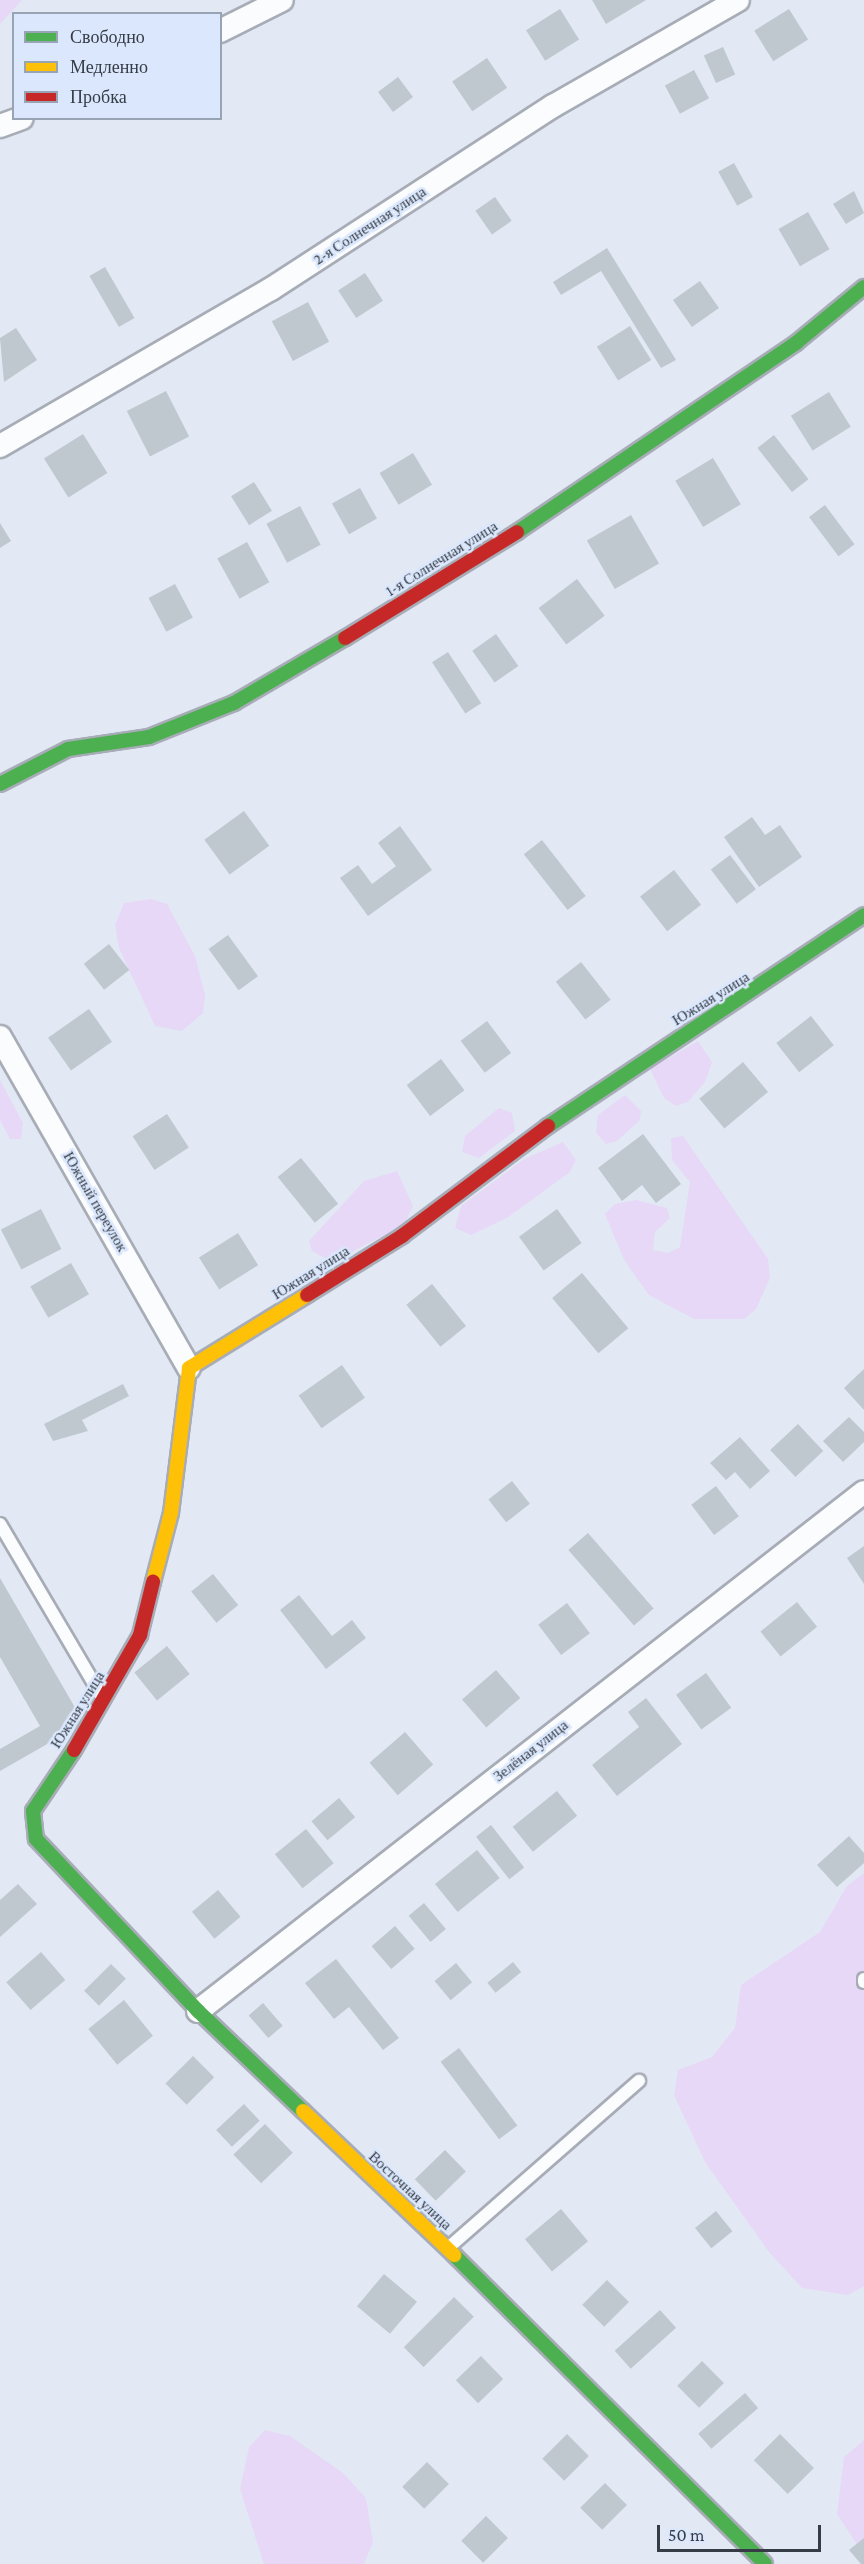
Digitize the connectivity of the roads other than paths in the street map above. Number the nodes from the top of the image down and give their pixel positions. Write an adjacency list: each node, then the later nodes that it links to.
1 (282, 0): 3 (street)
2 (738, 0): 7 (street, 2-я Солнечная улица)
3 (222, 30)
4 (16, 120): 5 (street)
5 (0, 126)
6 (864, 287): 8 (street, 1-я Солнечная улица)
7 (0, 446)
8 (0, 784)
9 (864, 915): 11 (street, Южная улица)
10 (0, 1037): 11 (street, Южный переулок)
11 (189, 1368): 14 (street, Южная улица)
12 (864, 1492): 16 (street, Зелёная улица)
13 (0, 1524): 14 (lane)
14 (105, 1703): 15 (street, Южная улица)
15 (36, 1839): 16 (street, Восточная улица)
16 (198, 2011): 18 (street, Восточная улица)
17 (639, 2081): 18 (lane)
18 (447, 2249): 19 (street, Восточная улица)
19 (765, 2564)

